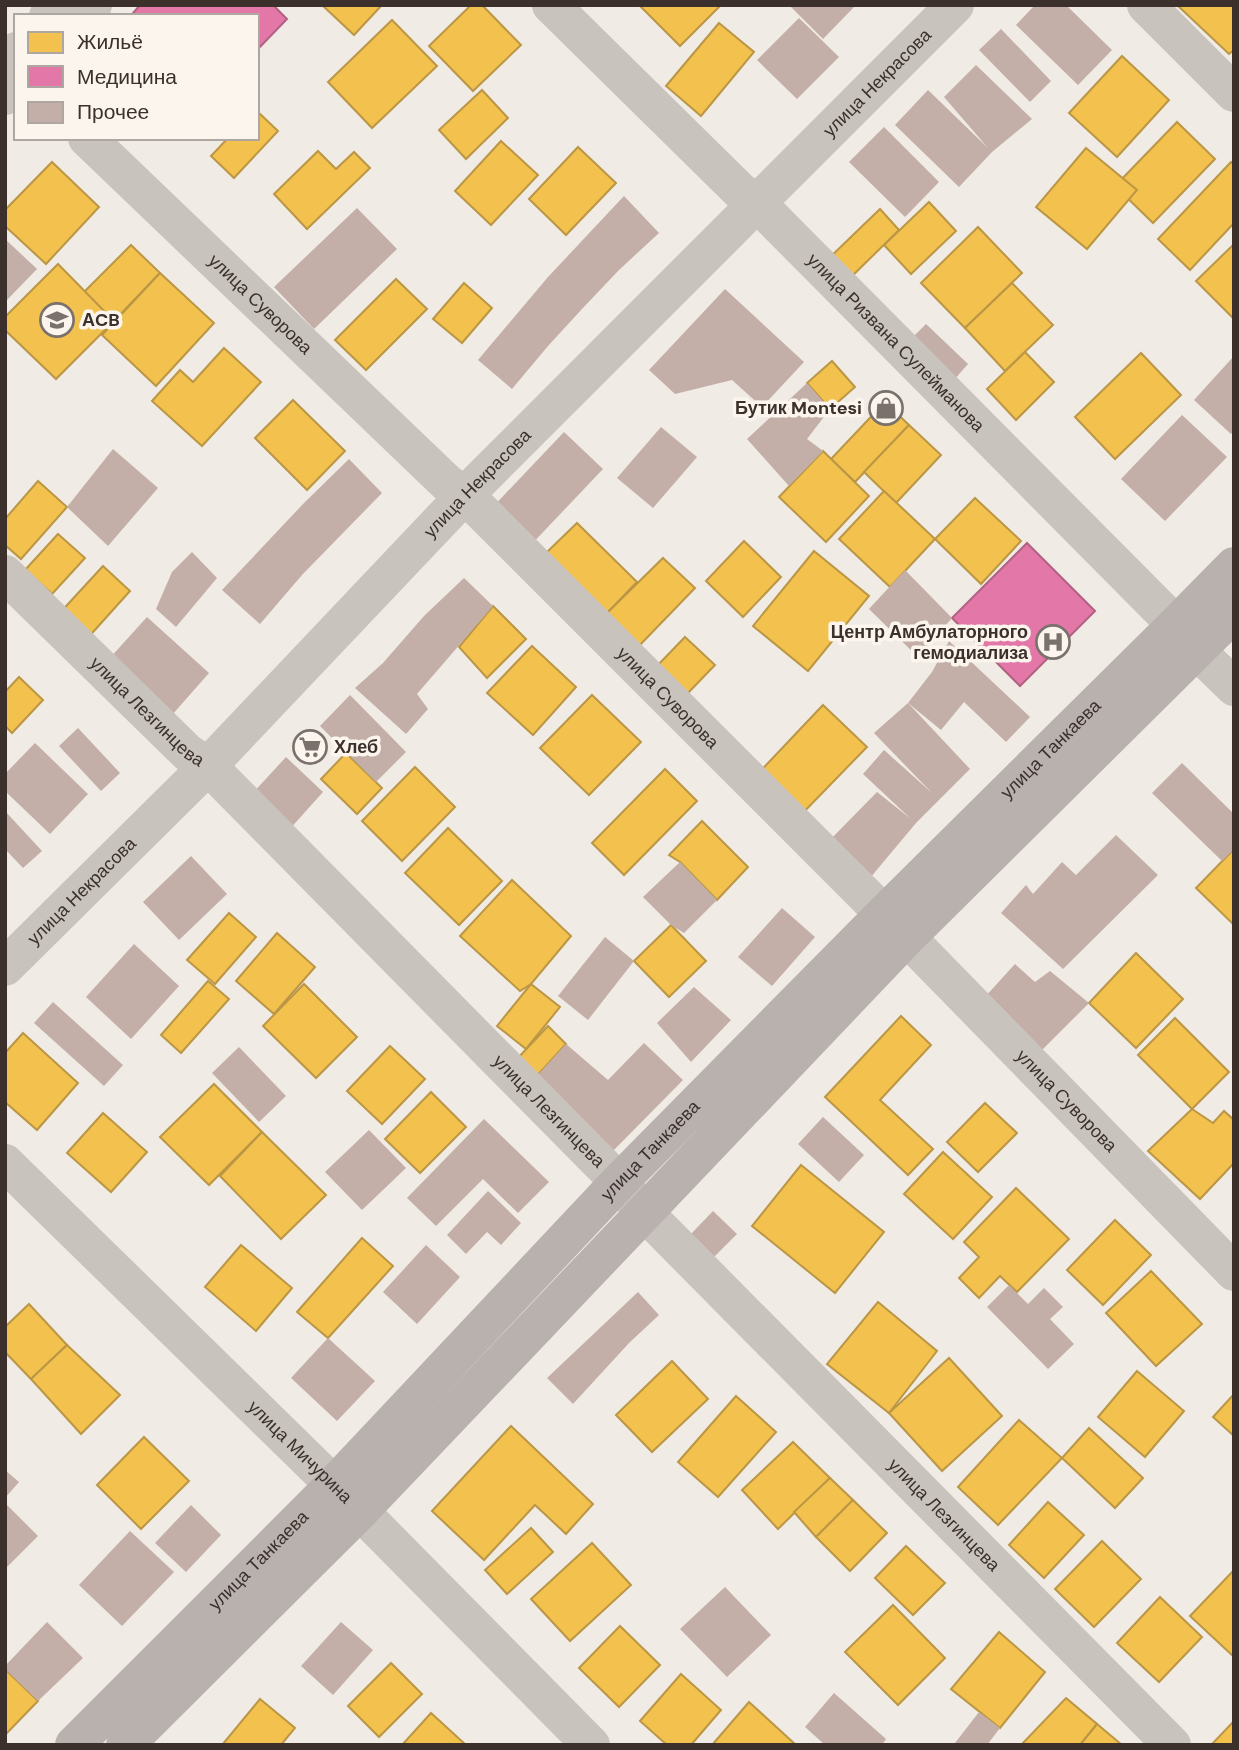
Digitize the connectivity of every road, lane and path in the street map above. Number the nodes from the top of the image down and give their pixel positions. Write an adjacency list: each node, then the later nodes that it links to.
1 (551, 5): 7 (street, улица Ризвана Сулейманова)
2 (925, 5): 7 (street, улица Некрасова)
3 (955, 5): 7 (street, улица Некрасова)
4 (1146, 5): 5 (street)
5 (1234, 93)
6 (89, 140): 8 (street, улица Суворова)
7 (749, 197): 8 (street, улица Некрасова); 12 (street, улица Ризвана Сулейманова)
8 (456, 489): 14 (street, улица Некрасова); 15 (street, улица Суворова)
9 (1234, 566): 12 (main road, улица Танкаева)
10 (5, 573): 14 (street, улица Лезгинцева)
11 (1234, 613): 12 (main road, улица Танкаева)
12 (1187, 638): 13 (street, улица Ризвана Сулейманова); 15 (main road, улица Танкаева)
13 (1234, 687)
14 (198, 759): 16 (street, улица Некрасова); 17 (street, улица Некрасова); 19 (street, улица Лезгинцева)
15 (895, 926): 19 (main road, улица Танкаева); 20 (main road, улица Танкаева); 21 (street, улица Суворова)
16 (5, 931)
17 (5, 967)
18 (5, 1163): 22 (street, улица Мичурина)
19 (619, 1182): 20 (street, улица Лезгинцева); 22 (main road, улица Танкаева)
20 (644, 1212): 22 (main road, улица Танкаева); 26 (street, улица Лезгинцева)
21 (1234, 1272)
22 (347, 1498): 23 (main road, улица Танкаева); 24 (main road, улица Танкаева); 25 (street, улица Мичурина)
23 (74, 1745)
24 (125, 1745)
25 (591, 1745)
26 (1172, 1745)

